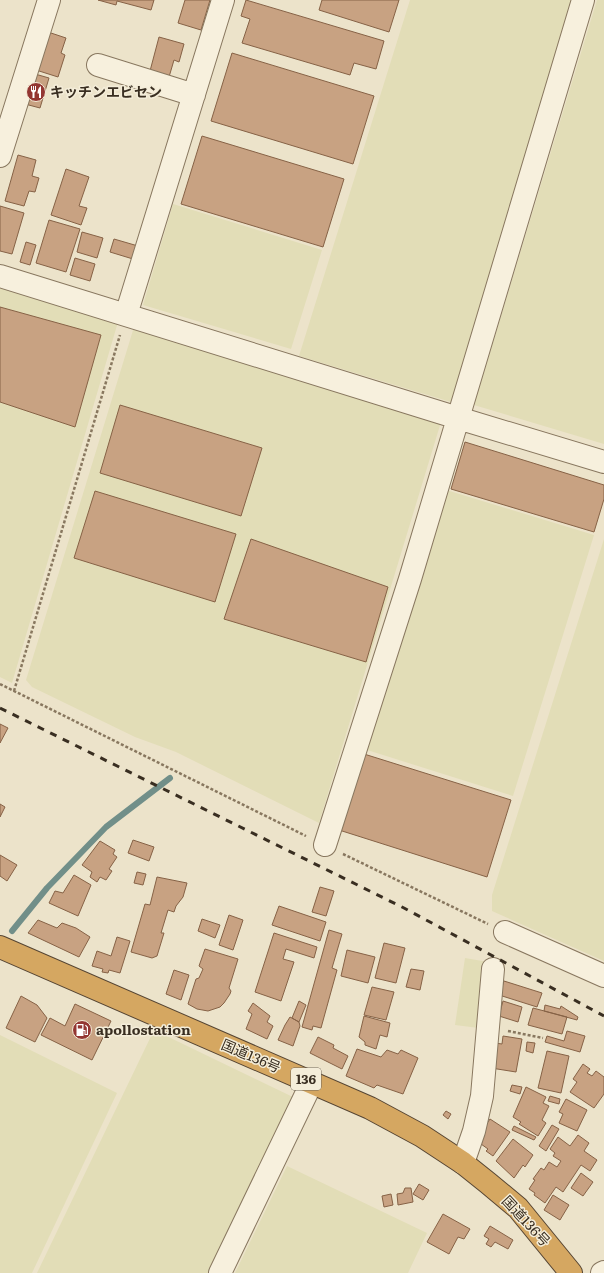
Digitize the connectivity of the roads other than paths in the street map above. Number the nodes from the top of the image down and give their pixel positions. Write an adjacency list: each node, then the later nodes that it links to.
1 (49, 0): 6 (street)
2 (224, 0): 5 (street)
3 (583, 0): 9 (street)
4 (98, 65): 5 (street)
5 (194, 95): 8 (street)
6 (0, 156)
7 (0, 276): 8 (street)
8 (126, 315): 9 (street)
9 (458, 418): 10 (street); 11 (street)
10 (604, 462)
11 (325, 845)
12 (505, 932): 15 (street)
13 (1, 950): 16 (highway, 国道136号 / 136)
14 (493, 969): 17 (street)
15 (604, 976)
16 (312, 1082): 17 (highway, 国道136号 / 136); 18 (street)
17 (463, 1163): 19 (highway, 国道136号 / 136)
18 (220, 1273)
19 (571, 1273)

